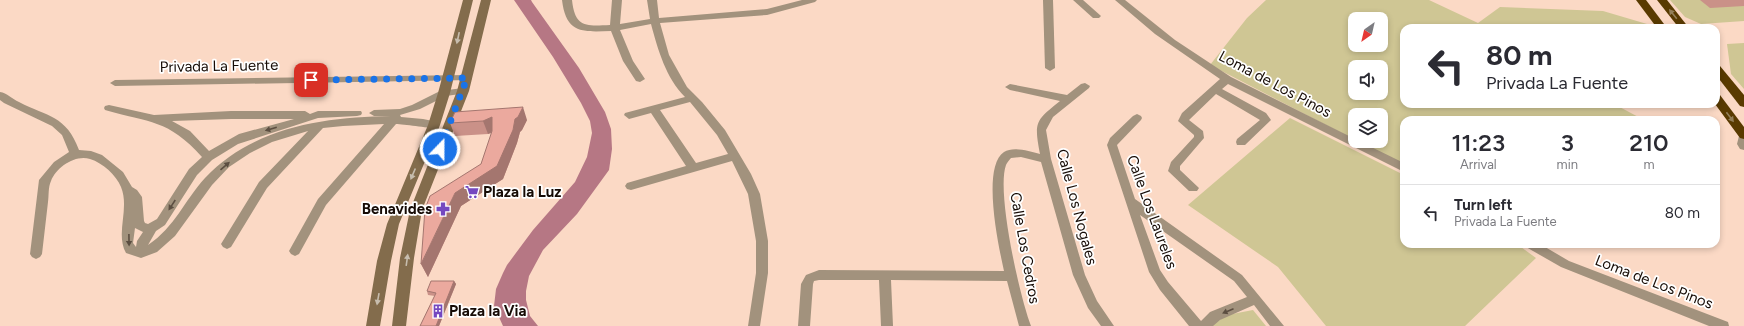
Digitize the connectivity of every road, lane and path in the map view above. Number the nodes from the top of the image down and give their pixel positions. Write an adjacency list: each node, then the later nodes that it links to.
1 (468, 0): 14 (street)
2 (486, 0): 13 (street)
3 (567, 0): 18 (street)
4 (617, 0): 18 (street)
5 (652, 0): 15 (street)
6 (812, 0): 15 (street)
7 (1048, 0): 19 (street)
8 (1078, 0): 12 (street)
9 (1120, 0): 23 (street, Loma de Los Pinos)
10 (1641, 0): 16 (highway)
11 (1662, 0): 17 (highway, one-way to 11)
12 (1096, 16)
13 (481, 17): 14 (street); 22 (street)
14 (462, 18): 21 (street, one-way to 21)
15 (655, 21): 18 (street); 32 (street)
16 (1659, 24)
17 (1681, 24)
18 (615, 28): 24 (street)
19 (1050, 68)
20 (1720, 73): 35 (highway)
21 (448, 78): 22 (street, Privada La Fuente); 25 (street, Privada La Fuente); 30 (street)
22 (467, 78): 29 (street)
23 (1227, 78): 28 (street); 57 (street, Loma de Los Pinos)
24 (640, 79)
25 (115, 83)
26 (1085, 86): 33 (street, Calle Los Nogales)
27 (1010, 87): 33 (street)
28 (1214, 90): 48 (street); 62 (street)
29 (463, 91): 30 (street); 53 (street)
30 (444, 93): 40 (street); 44 (street)
31 (0, 95): 51 (street)
32 (692, 98): 37 (street); 54 (street)
33 (1068, 99): 56 (street, Calle Los Nogales)
34 (1720, 103): 46 (highway, one-way to 46)
35 (1744, 103)
36 (109, 108): 41 (street)
37 (653, 108): 38 (street); 58 (street)
38 (628, 115)
39 (194, 116): 41 (street); 43 (street); 45 (street)
40 (397, 116): 43 (street); 44 (street); 68 (street)
41 (155, 118): 45 (street)
42 (1137, 118): 64 (street, Calle Los Laureles)
43 (319, 120): 47 (street, one-way to 47); 50 (street); 66 (street)
44 (434, 124): 52 (street)
45 (180, 130): 55 (street)
46 (1744, 135): 49 (street)
47 (243, 137): 50 (street); 55 (street)
48 (1241, 142)
49 (1744, 146)
50 (251, 147): 60 (street, one-way to 50)
51 (75, 154): 63 (street); 70 (street)
52 (421, 156): 53 (street); 74 (street, one-way to 74)
53 (437, 156): 75 (street, one-way to 53)
54 (734, 156): 58 (street); 76 (street)
55 (208, 157): 59 (street)
56 (1046, 158): 72 (street, Calle Los Cedros); 80 (street, Calle Los Nogales)
57 (1400, 166)
58 (693, 168): 61 (street)
59 (187, 181): 60 (street); 65 (street, one-way to 65)
60 (209, 181): 69 (street)
61 (631, 186)
62 (1193, 188)
63 (128, 190): 65 (street); 69 (street, one-way to 69)
64 (1131, 202): 73 (street); 81 (street, Calle Los Laureles)
65 (151, 229): 69 (street)
66 (226, 244)
67 (1537, 248): 84 (street, Loma de Los Pinos)
68 (295, 250)
69 (141, 253)
70 (36, 254)
71 (885, 276): 72 (street); 77 (street); 78 (street)
72 (1011, 276): 79 (street, Calle Los Cedros)
73 (1255, 299): 82 (street, one-way to 82); 83 (street)
74 (373, 326)
75 (399, 326)
76 (754, 326)
77 (804, 326)
78 (887, 326)
79 (1025, 326)
80 (1108, 326)
81 (1197, 326)
82 (1204, 326)
83 (1278, 326)
84 (1723, 326)

